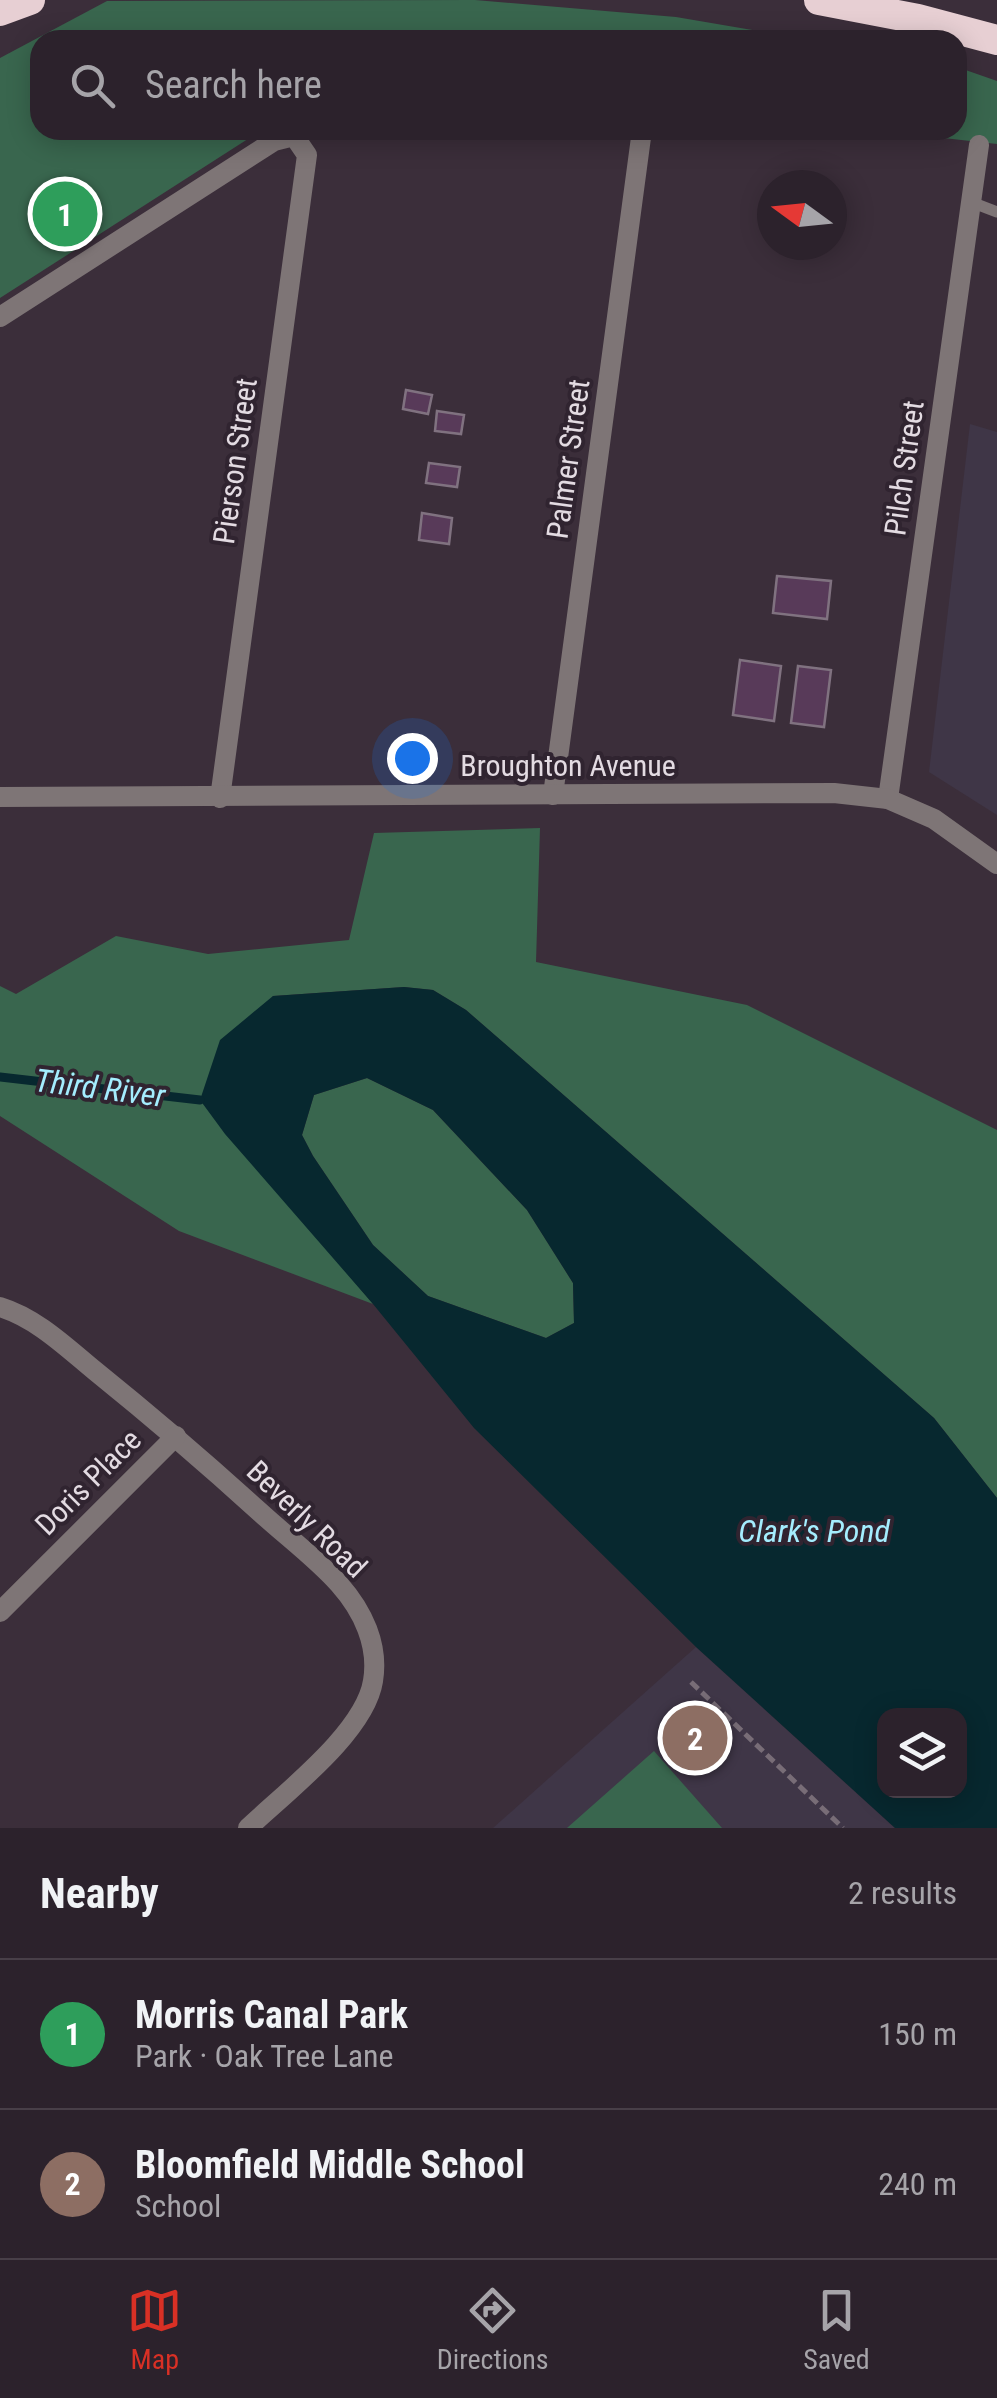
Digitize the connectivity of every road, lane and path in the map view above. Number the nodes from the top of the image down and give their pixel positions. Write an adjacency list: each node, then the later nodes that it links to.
1 (30, 0): 3 (highway)
2 (820, 0): 4 (highway)
3 (0, 11)
4 (958, 30)
5 (967, 32): 6 (highway)
6 (997, 40)
7 (278, 140): 13 (street, Pierson Street)
8 (297, 140): 16 (street, Pierson Street)
9 (641, 140): 14 (street, Palmer Street)
10 (979, 145): 11 (street, Pilch Street)
11 (971, 202): 12 (lane); 17 (street, Pilch Street)
12 (997, 212)
13 (0, 317)
14 (554, 795): 16 (street, Broughton Avenue); 17 (street, Broughton Avenue)
15 (0, 797): 16 (street, Broughton Avenue)
16 (220, 798)
17 (888, 799): 18 (street, Broughton Avenue)
18 (997, 864)
19 (0, 1307): 20 (street, Beverly Road)
20 (176, 1436): 21 (street, Doris Place); 23 (street, Beverly Road)
21 (0, 1612)
22 (692, 1682): 24 (path)
23 (248, 1828)
24 (843, 1828)

